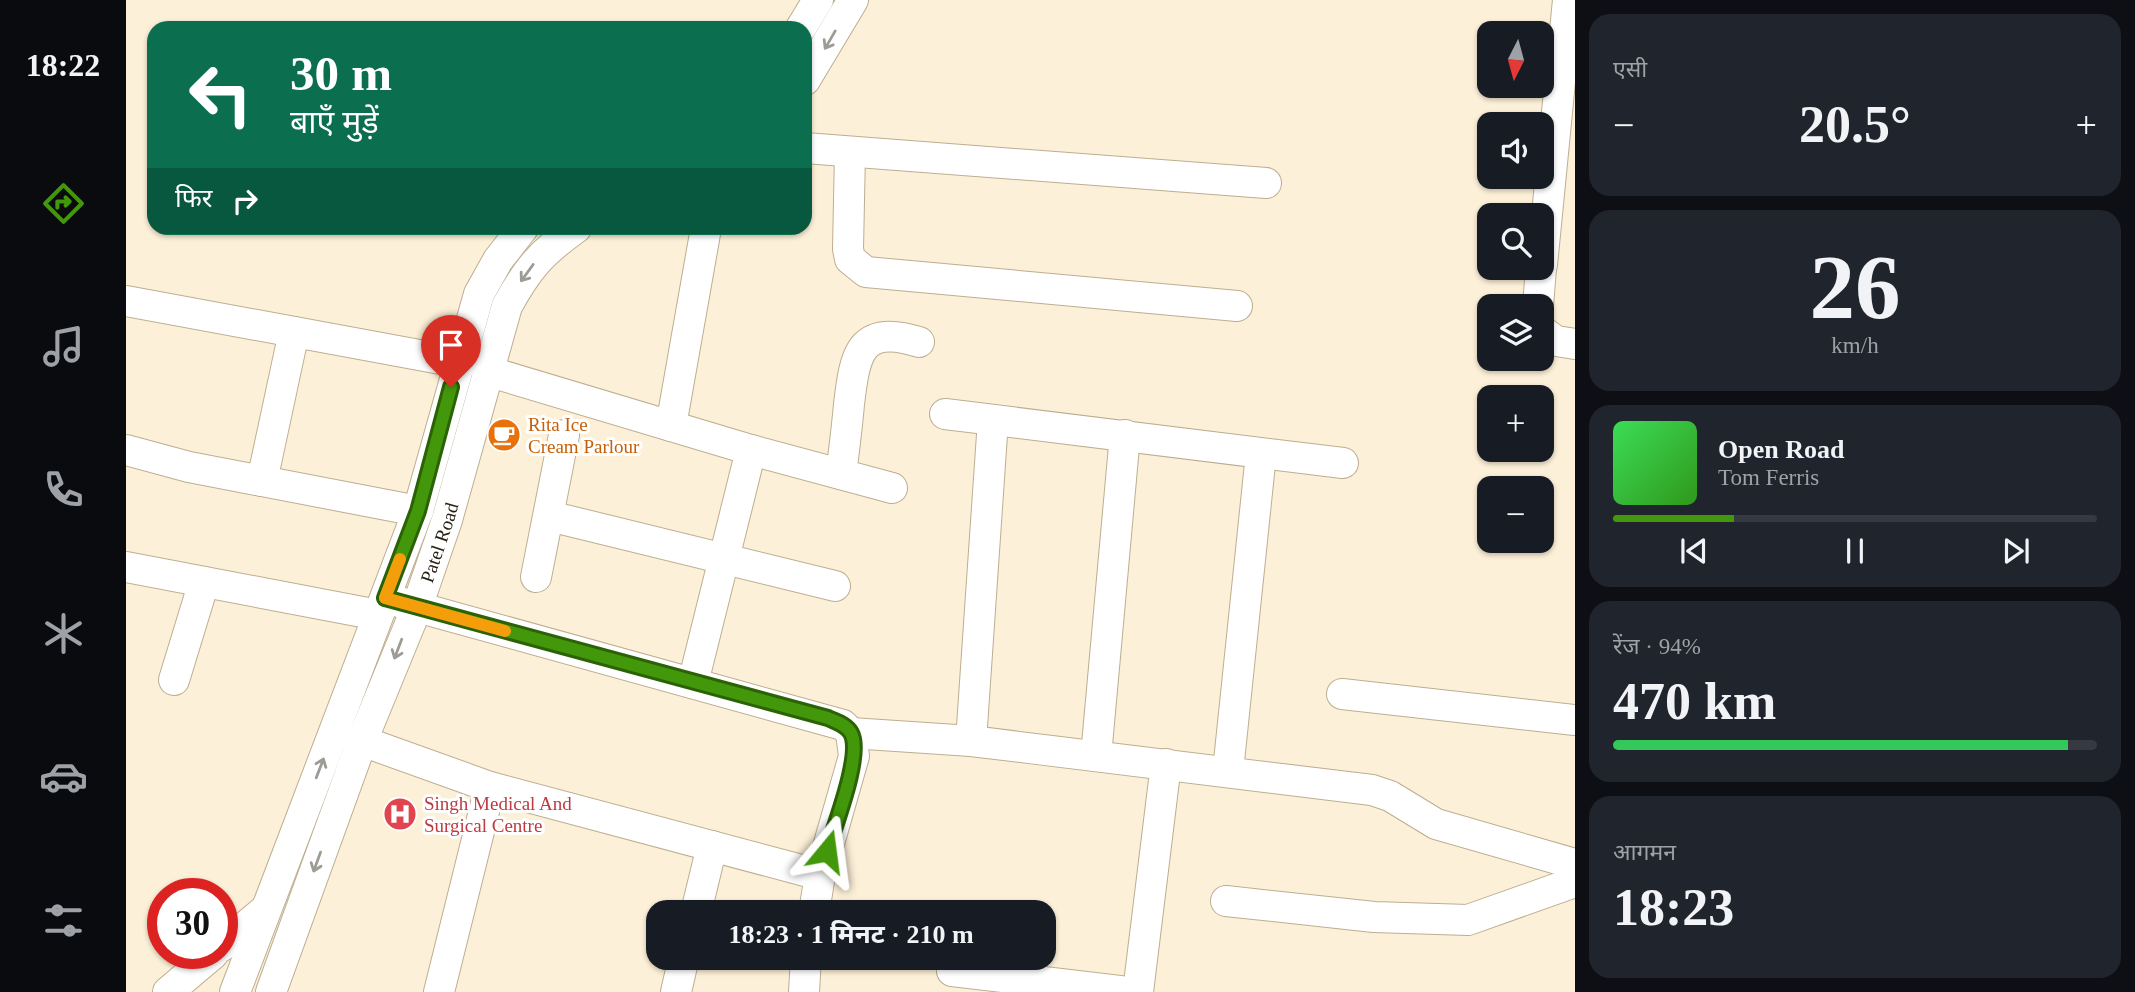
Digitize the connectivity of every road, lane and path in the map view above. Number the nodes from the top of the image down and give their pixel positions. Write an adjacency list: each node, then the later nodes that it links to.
1 (853, 0): 3 (street, one-way to 3)
2 (1568, 0): 7 (street)
3 (812, 68)
4 (812, 149): 5 (street)
5 (850, 152): 6 (street); 12 (street)
6 (1266, 183)
7 (1548, 203)
8 (518, 235): 17 (street, Patel Road)
9 (566, 235): 18 (street, Patel Road, one-way to 18)
10 (705, 235): 21 (street)
11 (126, 301): 13 (street)
12 (1237, 306)
13 (294, 332): 17 (street); 29 (street)
14 (1554, 340): 16 (street)
15 (919, 342): 28 (street)
16 (1575, 344)
17 (457, 362): 31 (street, Patel Road)
18 (487, 370): 21 (street); 39 (street, Patel Road)
19 (945, 414): 20 (street)
20 (993, 420): 23 (street); 46 (street)
21 (671, 426): 25 (street)
22 (564, 435): 32 (street)
23 (1125, 435): 26 (street); 47 (street)
24 (126, 450): 29 (street)
25 (751, 450): 28 (street); 33 (street)
26 (1261, 454): 27 (street); 49 (street)
27 (1343, 463)
28 (841, 474): 30 (street)
29 (262, 481): 31 (street)
30 (892, 488)
31 (418, 511): 38 (street, Patel Road)
32 (549, 516): 33 (street); 35 (street)
33 (722, 558): 37 (street); 41 (street)
34 (126, 567): 36 (street)
35 (536, 577)
36 (204, 582): 38 (street); 40 (street)
37 (835, 586)
38 (382, 607): 39 (street); 58 (street, Patel Road, one-way to 38)
39 (417, 607): 41 (street); 45 (street, Patel Road, one-way to 45)
40 (174, 680)
41 (693, 683): 44 (street)
42 (1342, 694): 43 (street)
43 (1575, 720)
44 (851, 733): 46 (street); 53 (street)
45 (362, 741): 50 (street); 66 (street, Patel Road, one-way to 66)
46 (971, 741): 47 (street)
47 (1096, 755): 48 (street)
48 (1166, 764): 49 (street); 71 (street)
49 (1228, 771): 52 (street)
50 (490, 787): 51 (street); 67 (street)
51 (712, 846): 53 (street); 55 (street)
52 (1575, 864)
53 (820, 875): 56 (street)
54 (1575, 882): 57 (street)
55 (699, 900)
56 (816, 900)
57 (1226, 901)
58 (268, 907): 59 (street); 64 (street, Patel Road)
59 (238, 932)
60 (195, 969): 65 (street)
61 (681, 970): 68 (street)
62 (805, 970): 69 (street)
63 (951, 971): 70 (street)
64 (238, 991)
65 (168, 992)
66 (271, 992)
67 (439, 992)
68 (676, 992)
69 (804, 992)
70 (1128, 992)
71 (1138, 992)

